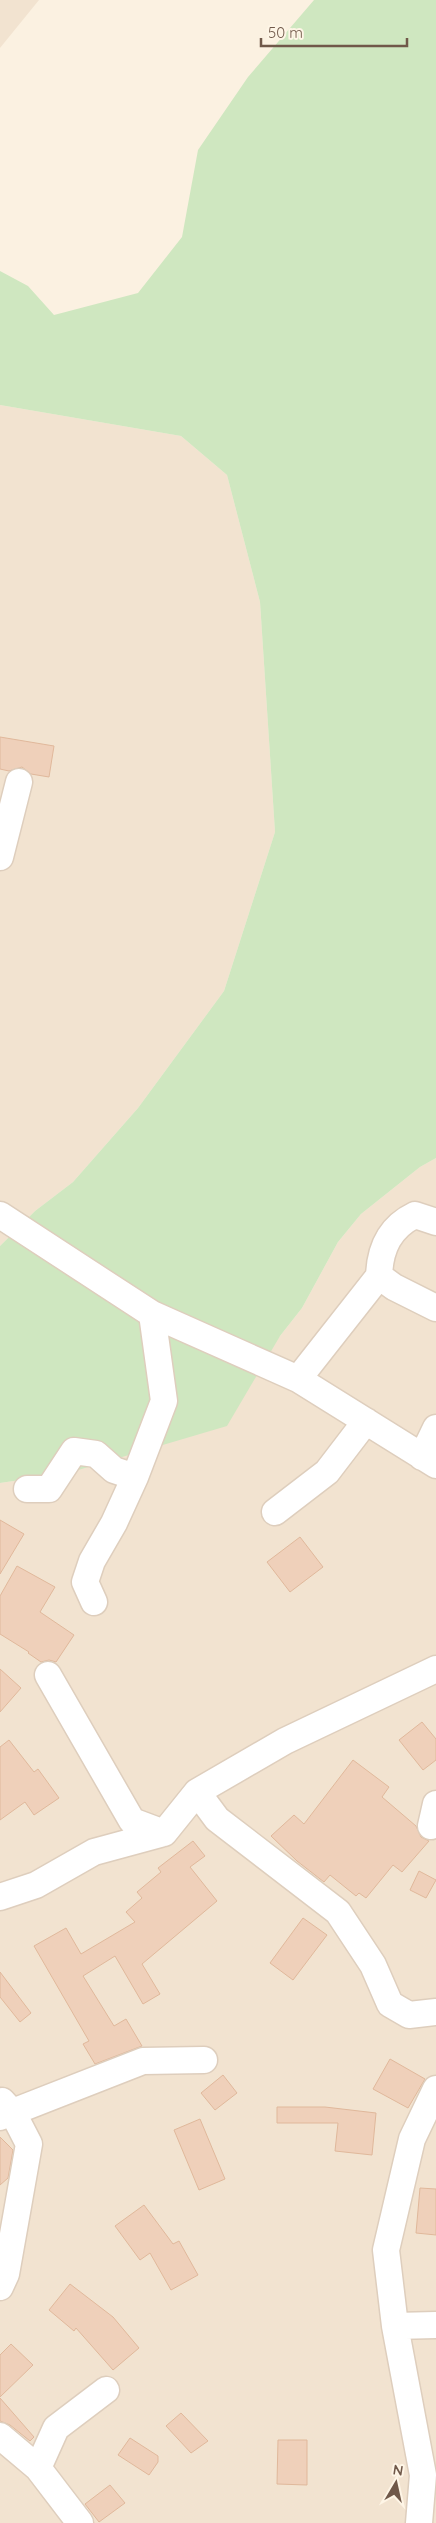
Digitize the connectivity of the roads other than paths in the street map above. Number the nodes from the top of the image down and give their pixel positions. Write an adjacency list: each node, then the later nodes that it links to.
1 (19, 782): 2 (street)
2 (0, 857)
3 (0, 1215): 7 (street)
4 (436, 1222): 5 (street)
5 (379, 1276): 6 (street); 8 (street)
6 (436, 1308)
7 (152, 1314): 8 (street); 12 (street)
8 (298, 1379): 9 (street)
9 (366, 1421): 11 (street); 14 (street)
10 (436, 1428): 11 (street)
11 (429, 1461)
12 (134, 1477): 13 (street); 15 (street)
13 (27, 1489)
14 (276, 1512)
15 (94, 1602)
16 (436, 1670): 18 (street)
17 (48, 1675): 19 (street)
18 (198, 1792): 19 (street); 21 (street)
19 (164, 1833): 20 (street)
20 (0, 1897)
21 (436, 2012)
22 (204, 2060): 24 (street)
23 (436, 2089): 27 (street)
24 (4, 2110): 25 (street)
25 (0, 2287)
26 (436, 2325): 27 (street)
27 (394, 2326): 32 (street)
28 (106, 2390): 30 (street)
29 (0, 2436): 30 (street)
30 (38, 2468): 31 (street)
31 (80, 2523)
32 (419, 2523)

